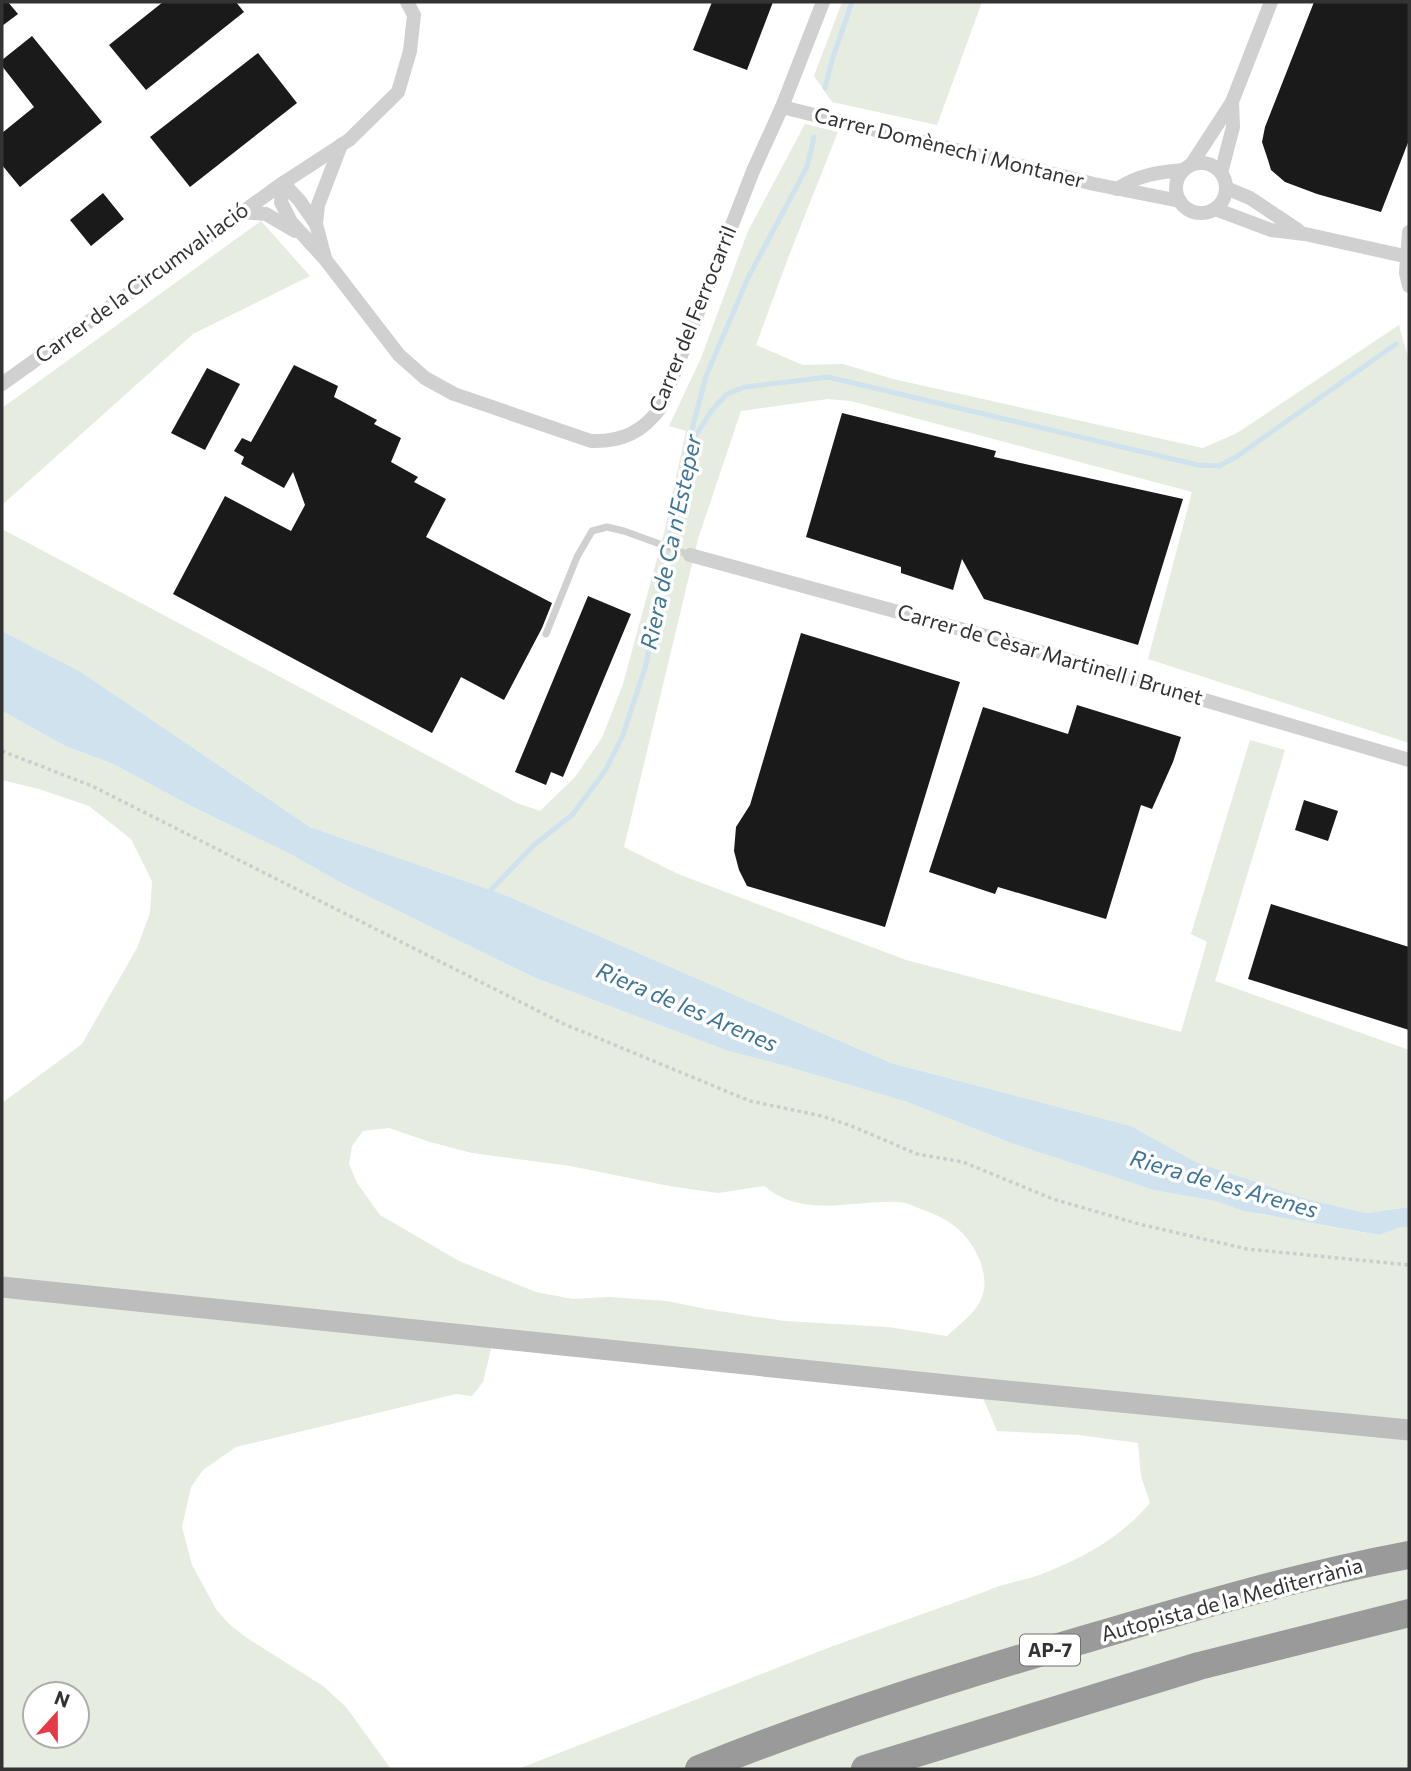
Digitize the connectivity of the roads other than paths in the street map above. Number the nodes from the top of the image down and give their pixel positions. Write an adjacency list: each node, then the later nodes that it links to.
1 (407, 2): 6 (street, Carrer de la Circumval·lació)
2 (823, 2): 5 (street, Carrer del Ferrocarril)
3 (1271, 2): 4 (street)
4 (1232, 102): 7 (street); 8 (street)
5 (782, 107): 11 (street, Carrer Domènech i Montaner); 20 (street, Carrer del Ferrocarril)
6 (341, 145): 9 (street, Carrer de la Circumval·lació); 15 (street, Carrer del Ferrocarril)
7 (1187, 167): 8 (street); 11 (street); 12 (street)
8 (1221, 173): 10 (street)
9 (283, 183): 14 (street, Carrer de la Circumval·lació); 15 (street, Carrer del Ferrocarril); 17 (street, Carrer del Ferrocarril)
10 (1226, 188): 13 (street); 18 (street)
11 (1117, 189): 12 (street, Carrer Domènech i Montaner)
12 (1180, 201): 13 (street)
13 (1214, 209): 18 (street)
14 (242, 212): 17 (street, Carrer del Ferrocarril); 22 (street, Carrer de la Circumval·lació)
15 (316, 224): 20 (street, Carrer del Ferrocarril)
16 (1409, 232): 19 (street)
17 (300, 234): 20 (street, Carrer del Ferrocarril)
18 (1305, 234): 19 (street)
19 (1408, 257): 21 (street)
20 (325, 259)
21 (1409, 286)
22 (2, 384)
23 (690, 555): 24 (lane); 25 (street, Carrer de Cèsar Martinell i Brunet)
24 (546, 634)
25 (1409, 760)
26 (2, 1287): 27 (main road)
27 (1409, 1430)
28 (1409, 1555): 30 (highway, Autopista de la Mediterrània / AP-7)
29 (1409, 1613): 31 (highway)
30 (699, 1769)
31 (865, 1769)

